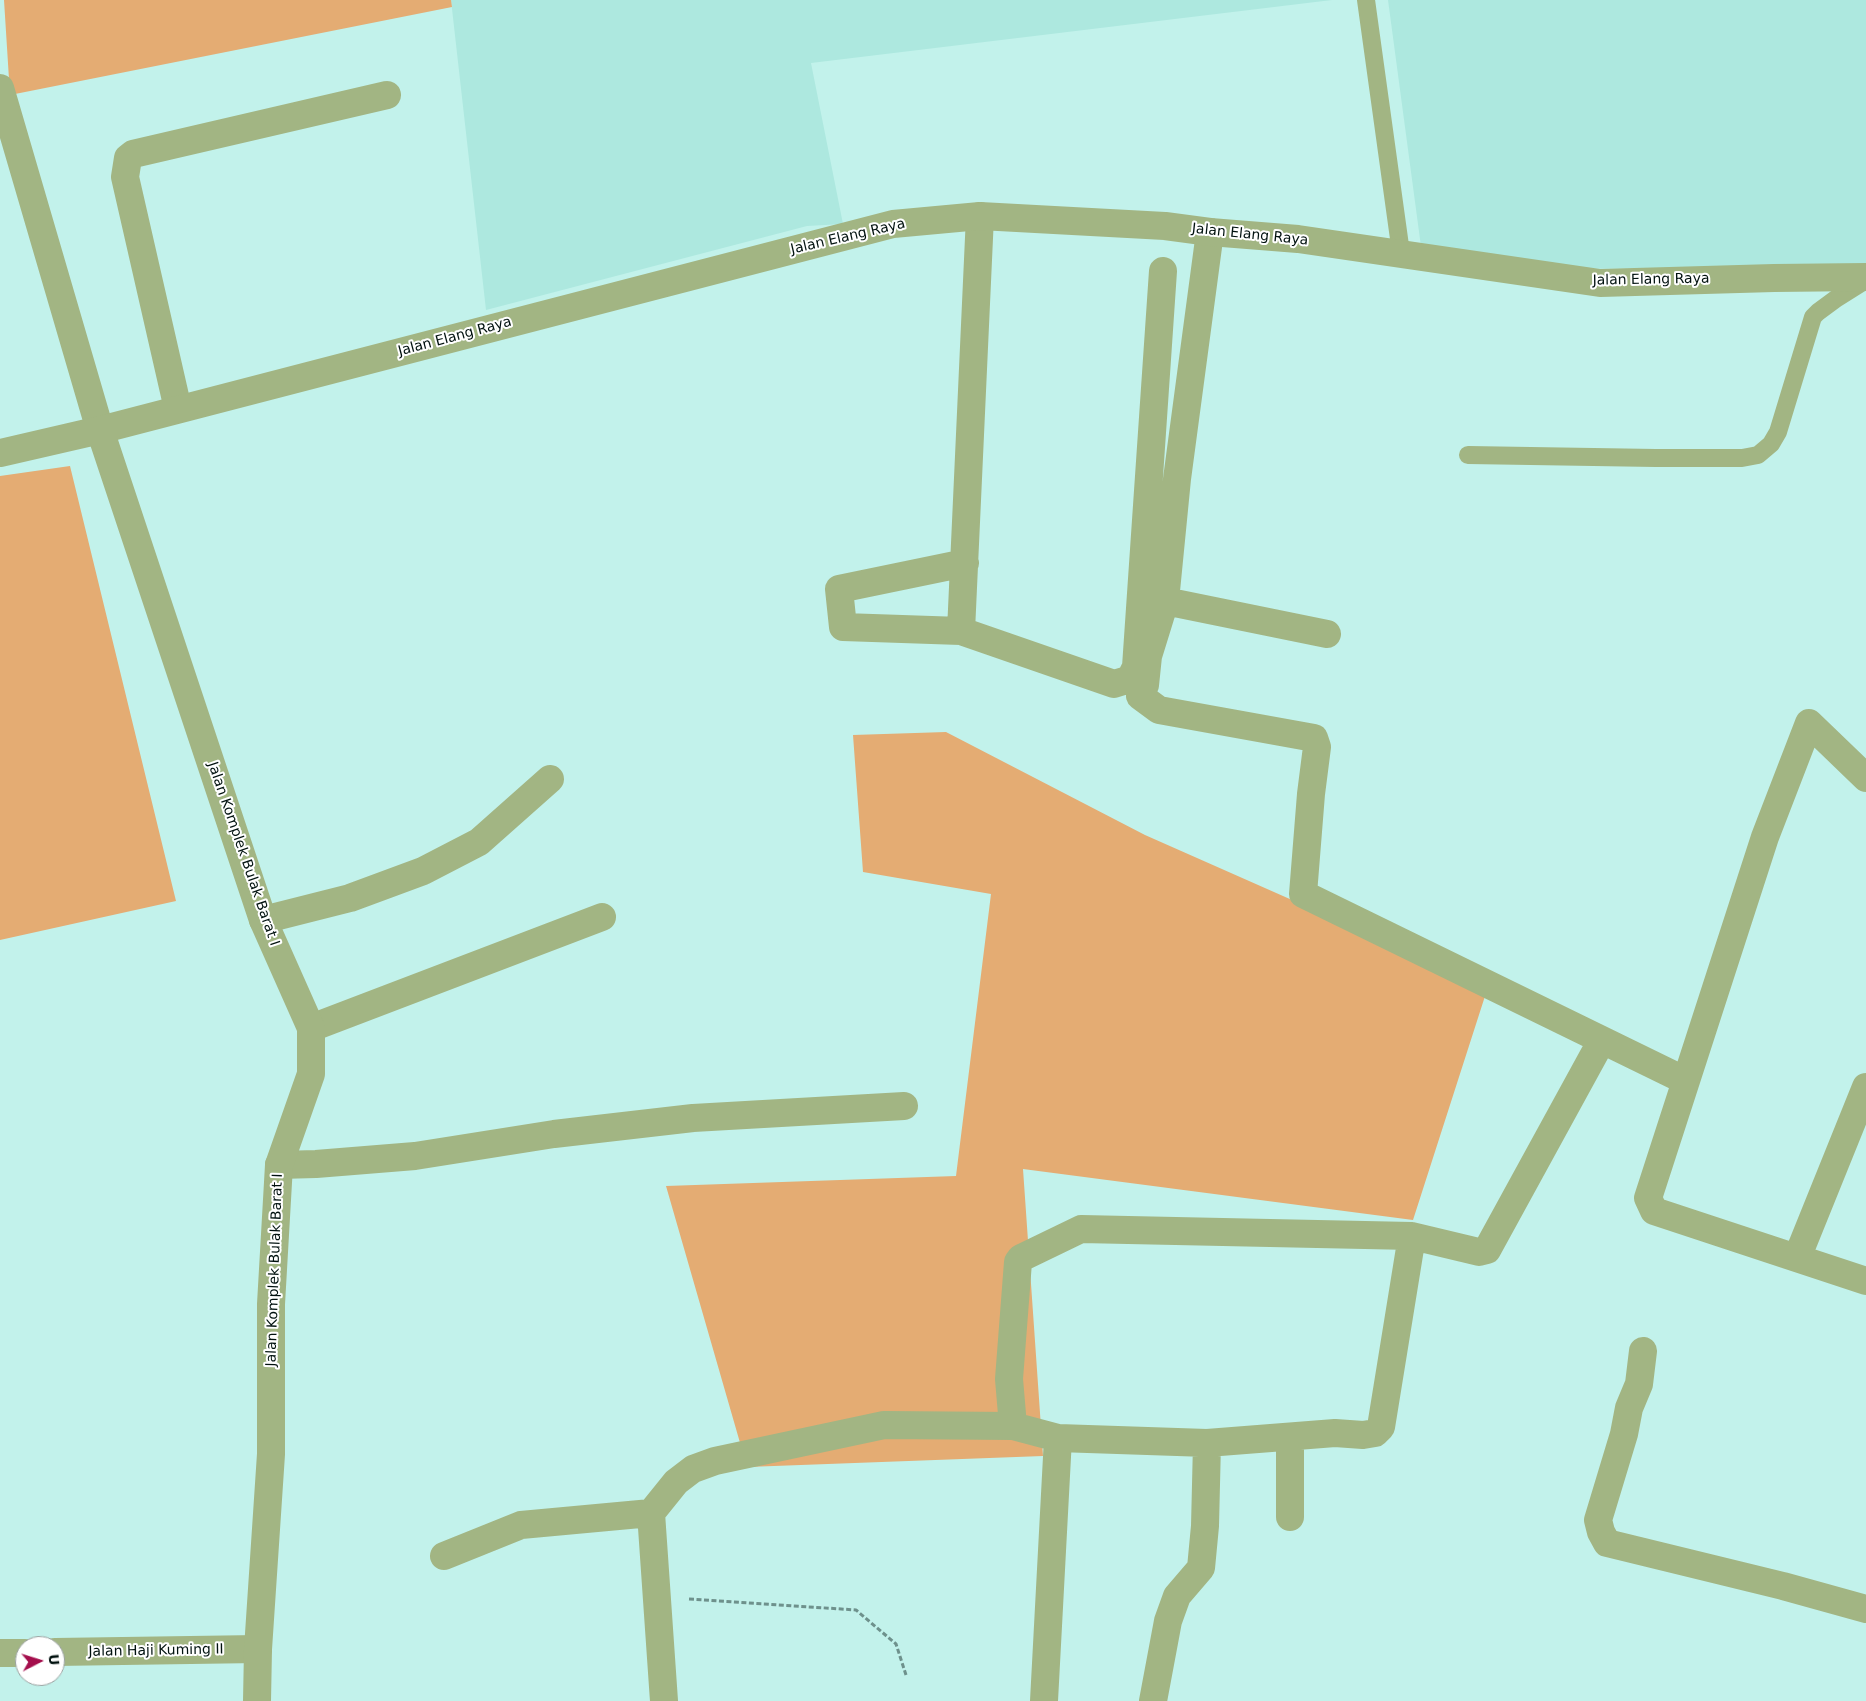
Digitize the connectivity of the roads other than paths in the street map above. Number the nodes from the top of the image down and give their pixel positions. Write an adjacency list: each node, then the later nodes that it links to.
1 (1366, 0): 6 (lane)
2 (0, 88): 10 (street, Jalan Komplek Bulak Barat I)
3 (387, 95): 9 (street)
4 (980, 216): 5 (street, Jalan Elang Raya); 9 (street, Jalan Elang Raya); 13 (street)
5 (1210, 232): 6 (street, Jalan Elang Raya); 14 (street)
6 (1401, 253): 8 (street, Jalan Elang Raya)
7 (1163, 271): 15 (street)
8 (1866, 279): 12 (lane)
9 (178, 409): 10 (street, Jalan Elang Raya)
10 (100, 430): 11 (street, Jalan Elang Raya); 20 (street, Jalan Komplek Bulak Barat I)
11 (0, 452)
12 (1468, 455)
13 (965, 563): 15 (street); 15 (street)
14 (1165, 601): 16 (street); 22 (street)
15 (960, 631)
16 (1326, 634)
17 (1866, 778): 23 (street)
18 (550, 779): 20 (street)
19 (602, 917): 21 (street)
20 (264, 920): 21 (street, Jalan Komplek Bulak Barat I)
21 (312, 1028): 26 (street, Jalan Komplek Bulak Barat I)
22 (1602, 1040): 23 (street); 27 (street)
23 (1686, 1081): 28 (street)
24 (1866, 1087): 28 (street)
25 (904, 1106): 26 (street)
26 (279, 1165): 39 (street, Jalan Komplek Bulak Barat I)
27 (1412, 1236): 31 (street); 32 (street)
28 (1797, 1258): 29 (street)
29 (1866, 1281)
30 (1643, 1351): 38 (street)
31 (1013, 1426): 33 (street); 35 (street)
32 (1290, 1437): 34 (street); 36 (street)
33 (1058, 1438): 34 (street); 45 (street)
34 (1207, 1443): 46 (street)
35 (651, 1514): 37 (street); 44 (street)
36 (1290, 1517)
37 (444, 1556)
38 (1866, 1609)
39 (258, 1649): 40 (street, Jalan Haji Kuming II); 43 (street, Jalan Komplek Bulak Barat I)
40 (65, 1652)
41 (0, 1653): 42 (street)
42 (15, 1653)
43 (257, 1701)
44 (664, 1701)
45 (1044, 1701)
46 (1153, 1701)

